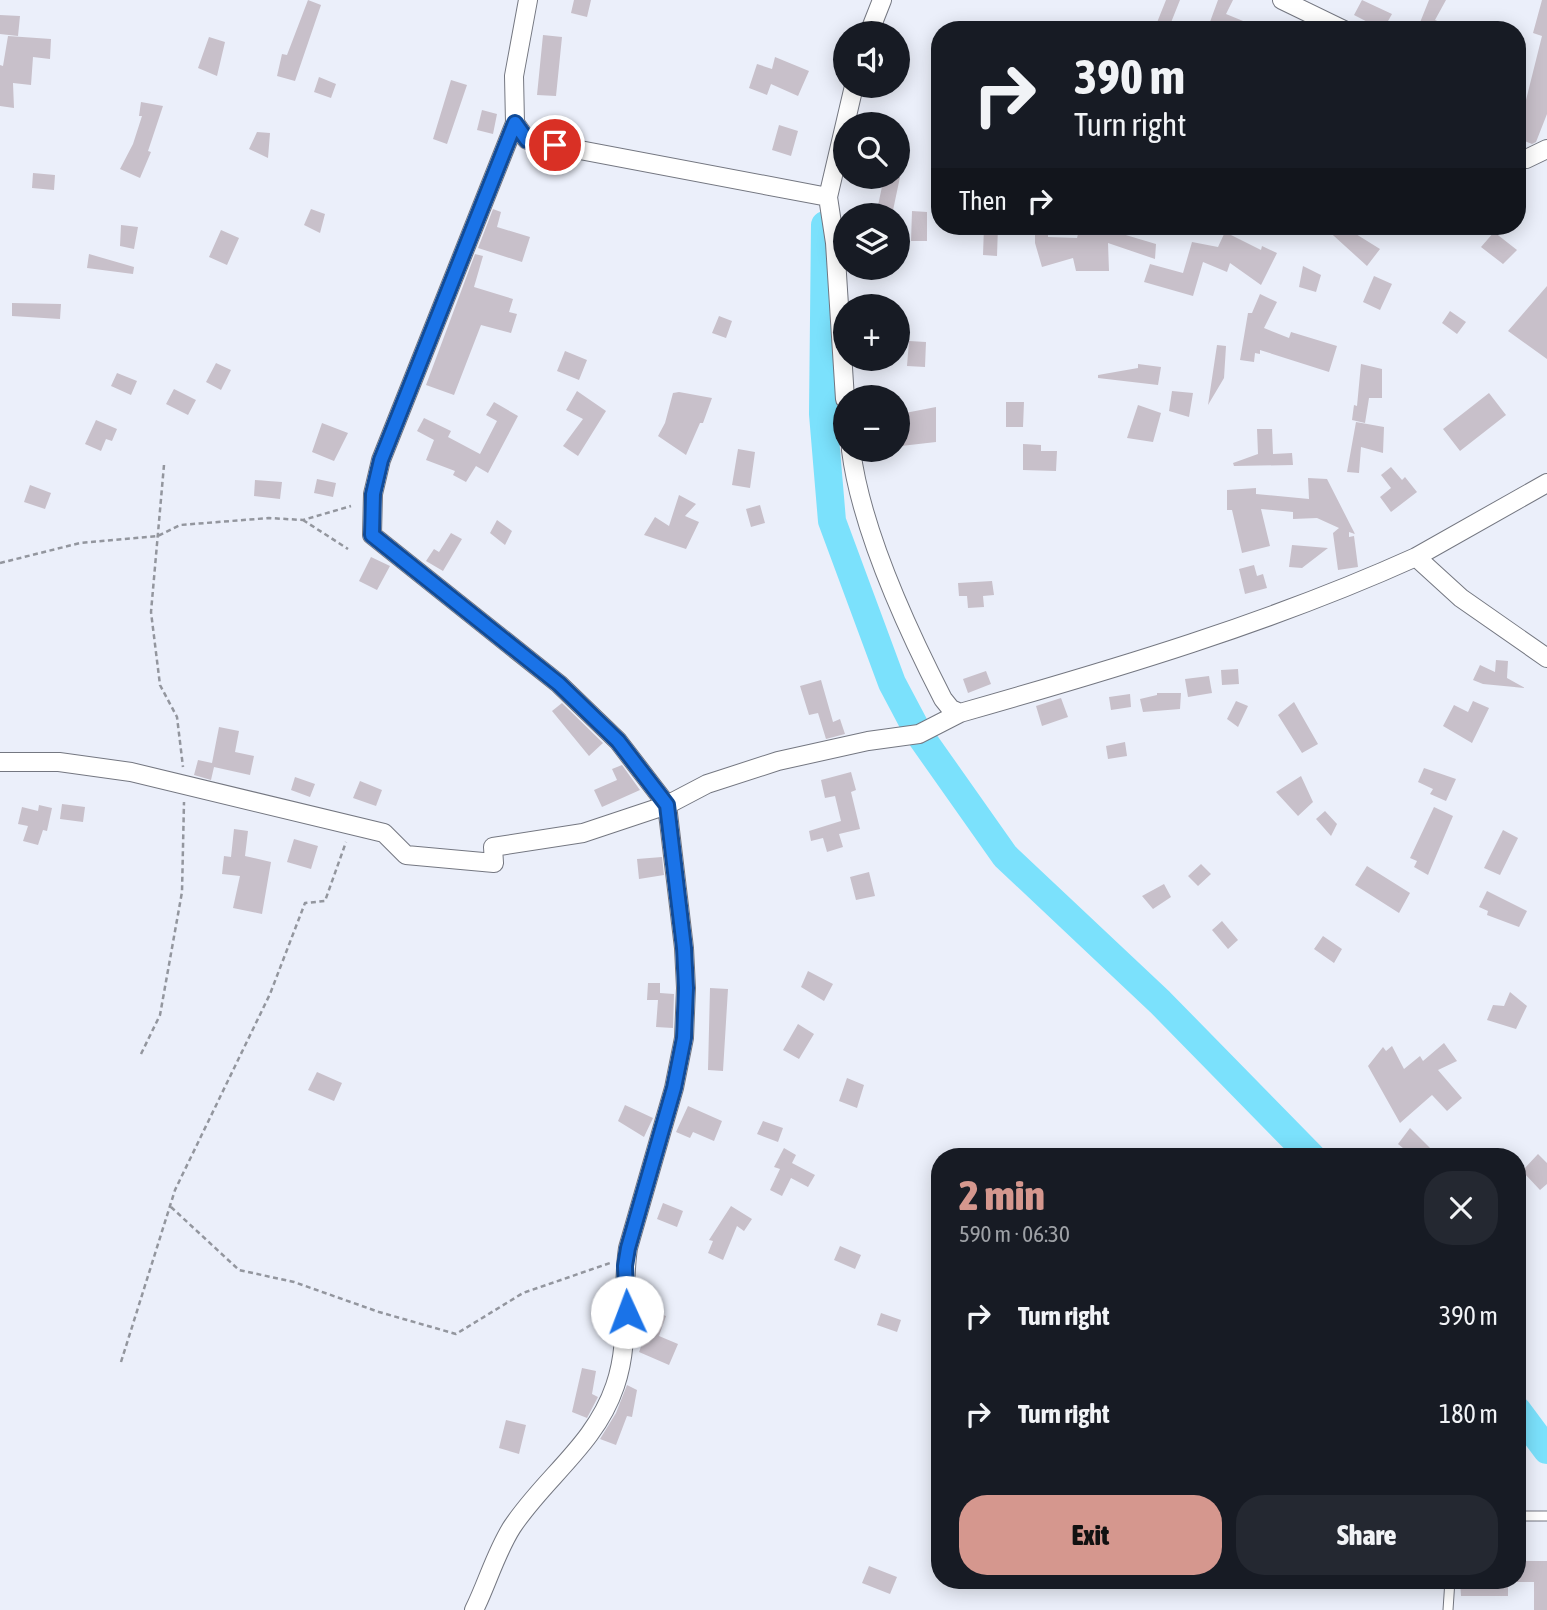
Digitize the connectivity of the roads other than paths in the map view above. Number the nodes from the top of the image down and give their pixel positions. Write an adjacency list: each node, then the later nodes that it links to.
1 (528, 0): 7 (street)
2 (882, 0): 4 (street)
3 (1282, 0): 5 (street)
4 (874, 21)
5 (1325, 21)
6 (851, 98): 10 (street)
7 (515, 123): 10 (street); 18 (street)
8 (1547, 149): 9 (street)
9 (1526, 159)
10 (828, 197): 11 (street)
11 (844, 385)
12 (853, 462): 16 (street)
13 (1547, 483): 14 (street)
14 (1416, 557): 15 (street); 16 (street)
15 (1547, 657)
16 (960, 713): 18 (street)
17 (0, 762): 18 (street)
18 (667, 805): 22 (street)
19 (1526, 1516): 20 (lane)
20 (1547, 1516)
21 (1449, 1589): 23 (lane)
22 (474, 1610)
23 (1448, 1610)

